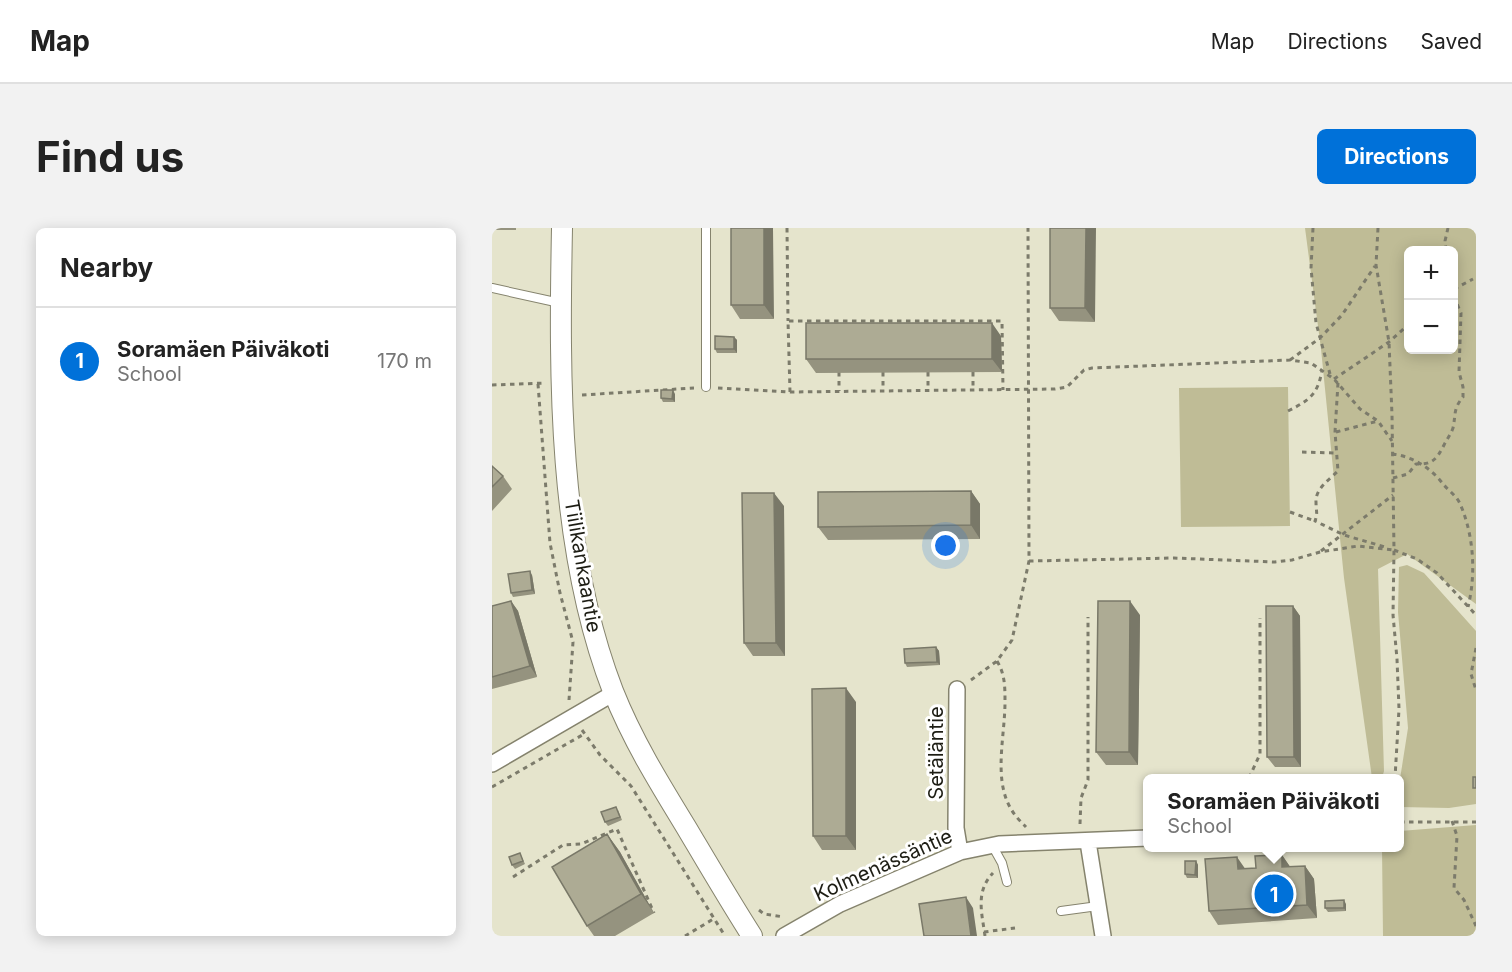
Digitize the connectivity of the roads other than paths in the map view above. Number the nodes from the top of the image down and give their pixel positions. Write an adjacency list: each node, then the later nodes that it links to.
1 (561, 228): 4 (street, Tiilikankaantie)
2 (706, 228): 5 (lane)
3 (492, 288): 4 (lane)
4 (560, 303): 7 (street, Tiilikankaantie)
5 (706, 387)
6 (957, 689): 12 (street, Setäläntie)
7 (614, 693): 8 (street); 17 (street, Tiilikankaantie)
8 (492, 764)
9 (1083, 835): 10 (street, Kolmenässäntie); 11 (street, Kolmenässäntie); 14 (street)
10 (1143, 838)
11 (993, 845): 12 (street, Kolmenässäntie); 13 (lane)
12 (960, 852): 16 (street, Kolmenässäntie)
13 (1007, 882)
14 (1098, 906): 15 (lane); 18 (street)
15 (1061, 911)
16 (788, 934)
17 (752, 936)
18 (1103, 936)

